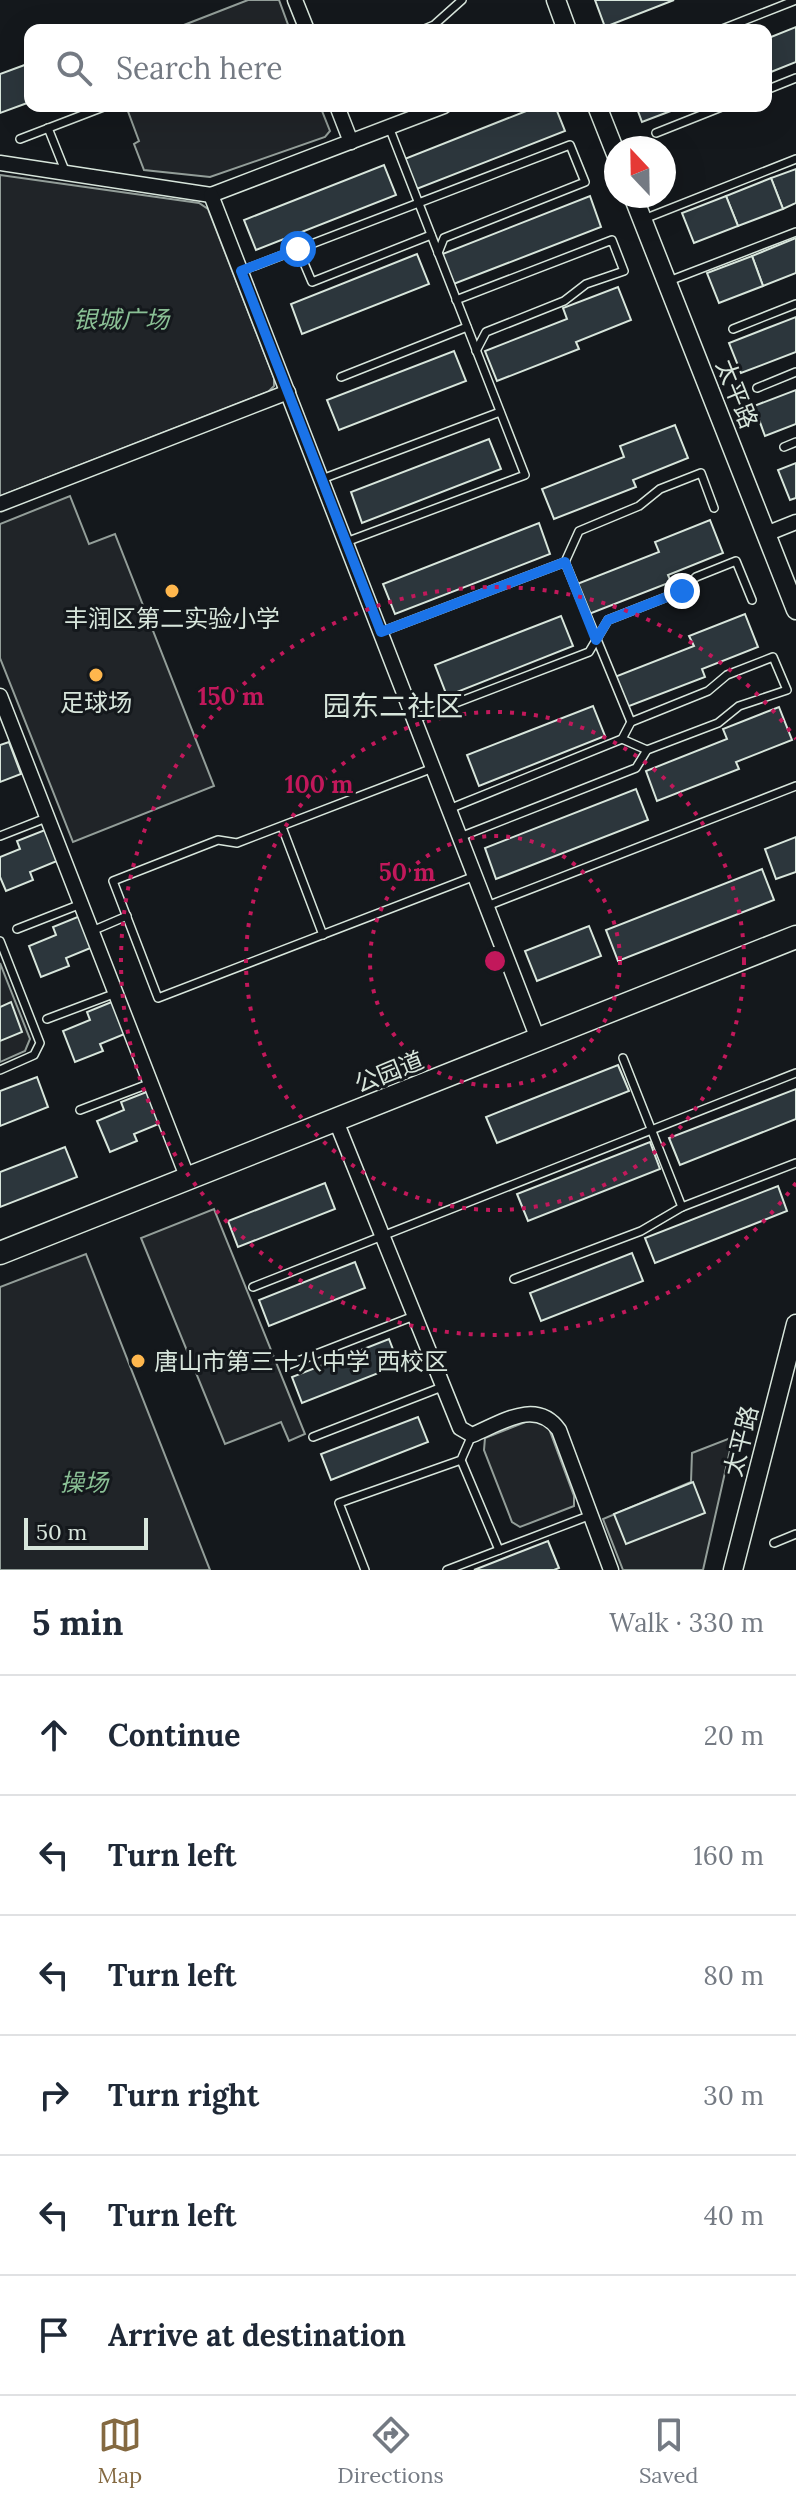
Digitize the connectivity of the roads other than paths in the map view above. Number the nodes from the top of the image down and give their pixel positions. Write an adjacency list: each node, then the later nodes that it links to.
1 (295, 0): 5 (street)
2 (462, 0): 6 (lane)
3 (556, 0): 7 (street)
4 (796, 0): 8 (lane)
5 (305, 24)
6 (435, 24)
7 (565, 24)
8 (735, 24)
9 (796, 78): 10 (lane)
10 (772, 88)
11 (90, 112): 17 (lane)
12 (339, 112): 21 (street)
13 (428, 112): 16 (street)
14 (599, 112): 19 (street)
15 (709, 112): 18 (lane)
16 (389, 127): 21 (street); 26 (lane)
17 (48, 128): 20 (lane); 24 (lane)
18 (656, 133)
19 (609, 136)
20 (20, 139)
21 (351, 142): 25 (street)
22 (796, 159): 28 (lane)
23 (0, 163): 24 (street)
24 (66, 173): 25 (street)
25 (211, 195): 33 (street)
26 (418, 203): 30 (lane); 31 (lane); 32 (lane)
27 (638, 208): 28 (street, 太平路)
28 (642, 220): 34 (street, 太平路)
29 (796, 232): 34 (lane)
30 (431, 235): 31 (lane); 32 (lane)
31 (298, 249): 33 (lane)
32 (438, 253): 35 (lane)
33 (241, 271): 43 (street)
34 (666, 282): 51 (street, 太平路)
35 (456, 300): 37 (lane); 39 (lane)
36 (796, 304): 38 (lane)
37 (467, 327): 39 (lane); 41 (lane)
38 (733, 329)
39 (476, 351): 44 (lane)
40 (796, 372): 42 (lane)
41 (341, 377)
42 (757, 388)
43 (288, 392): 47 (street); 48 (street)
44 (500, 412): 47 (lane); 52 (lane)
45 (796, 442): 46 (lane)
46 (784, 447)
47 (322, 479): 52 (street)
48 (0, 504)
49 (714, 508): 53 (lane)
50 (796, 522): 51 (street)
51 (766, 534): 55 (street, 太平路)
52 (346, 542): 56 (street)
53 (565, 562): 56 (lane); 57 (lane)
54 (752, 600): 57 (lane)
55 (796, 610)
56 (381, 632): 59 (street)
57 (596, 640): 59 (lane); 60 (lane)
58 (0, 696): 61 (street)
59 (414, 719): 64 (street)
60 (631, 722): 62 (lane); 63 (lane)
61 (6, 732): 67 (street)
62 (622, 739): 63 (lane); 66 (lane)
63 (647, 750): 70 (lane)
64 (433, 768): 66 (street); 68 (lane)
65 (796, 786): 73 (lane)
66 (449, 809): 70 (street)
67 (48, 817): 69 (lane); 72 (street)
68 (282, 827): 74 (lane); 77 (lane)
69 (0, 836)
70 (460, 837): 71 (street)
71 (475, 876): 73 (street); 77 (lane)
72 (81, 904): 75 (lane); 76 (street)
73 (487, 906): 82 (street)
74 (127, 916): 76 (lane); 77 (lane)
75 (17, 929)
76 (92, 931): 80 (street)
77 (323, 935)
78 (796, 937): 82 (main road, 公园道)
79 (0, 941): 84 (lane)
80 (116, 993): 81 (lane); 86 (street)
81 (47, 1019)
82 (538, 1039): 88 (main road, 公园道)
83 (623, 1058): 89 (lane)
84 (0, 1070)
85 (796, 1073): 89 (lane)
86 (151, 1083): 87 (lane); 91 (street)
87 (80, 1110)
88 (336, 1121): 91 (main road, 公园道); 93 (street)
89 (651, 1130): 92 (lane); 93 (lane)
90 (796, 1163): 92 (lane)
91 (188, 1179): 94 (main road, 公园道)
92 (682, 1207): 95 (lane)
93 (382, 1237): 96 (lane); 97 (street)
94 (0, 1253)
95 (514, 1279)
96 (253, 1287)
97 (414, 1316): 99 (lane); 100 (street)
98 (796, 1324): 111 (street, 太平路)
99 (288, 1365)
100 (442, 1387): 101 (street); 102 (lane)
101 (472, 1435): 103 (lane); 104 (street)
102 (313, 1437)
103 (461, 1460): 107 (lane); 108 (lane)
104 (591, 1515): 107 (lane); 110 (street)
105 (796, 1534): 106 (lane)
106 (774, 1543)
107 (499, 1550): 109 (lane)
108 (365, 1570)
109 (447, 1570)
110 (611, 1570)
111 (733, 1570)

